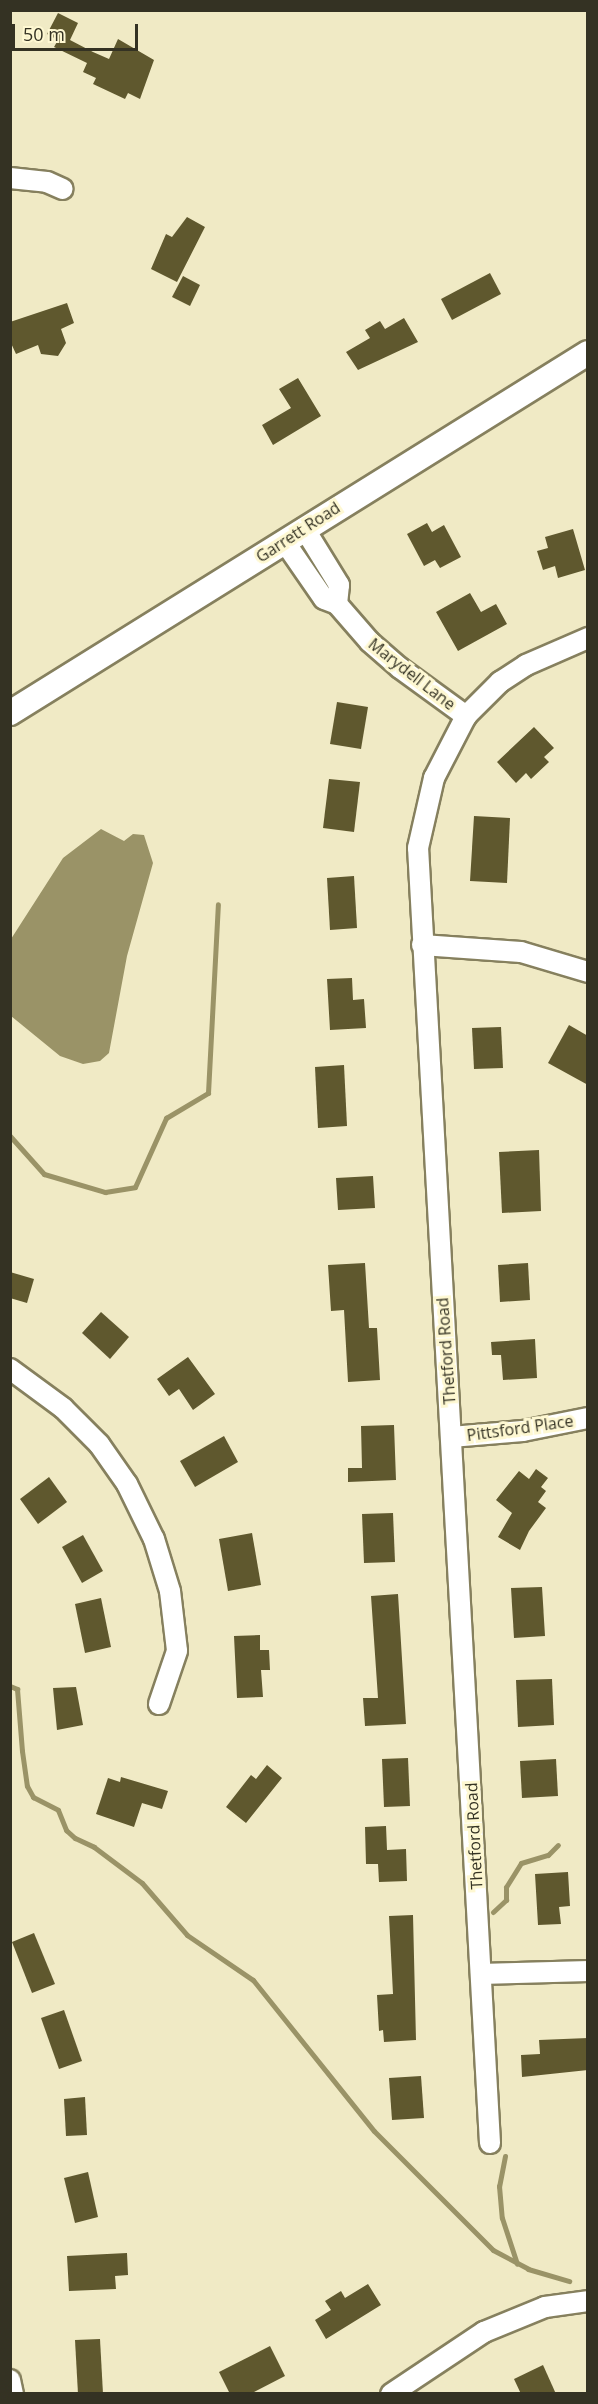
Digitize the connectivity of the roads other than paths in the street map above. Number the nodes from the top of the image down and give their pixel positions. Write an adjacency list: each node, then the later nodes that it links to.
1 (10, 177): 2 (street)
2 (63, 189)
3 (588, 353): 4 (street, Garrett Road)
4 (304, 528): 5 (street, Garrett Road); 6 (street)
5 (284, 541): 6 (street, Marydell Lane); 8 (street, Garrett Road)
6 (337, 603): 9 (street, Marydell Lane)
7 (588, 638): 9 (street, Thetford Road)
8 (10, 712)
9 (466, 716): 10 (street, Thetford Road)
10 (422, 945): 11 (street); 14 (street, Thetford Road)
11 (588, 972)
12 (10, 1369): 15 (street)
13 (588, 1418): 14 (street, Pittsford Place)
14 (451, 1437): 17 (street, Thetford Road)
15 (159, 1704)
16 (588, 1971): 17 (street)
17 (482, 1974): 18 (street, Thetford Road)
18 (490, 2143)
19 (588, 2301): 22 (street)
20 (10, 2380): 21 (street)
21 (13, 2394)
22 (392, 2394)

